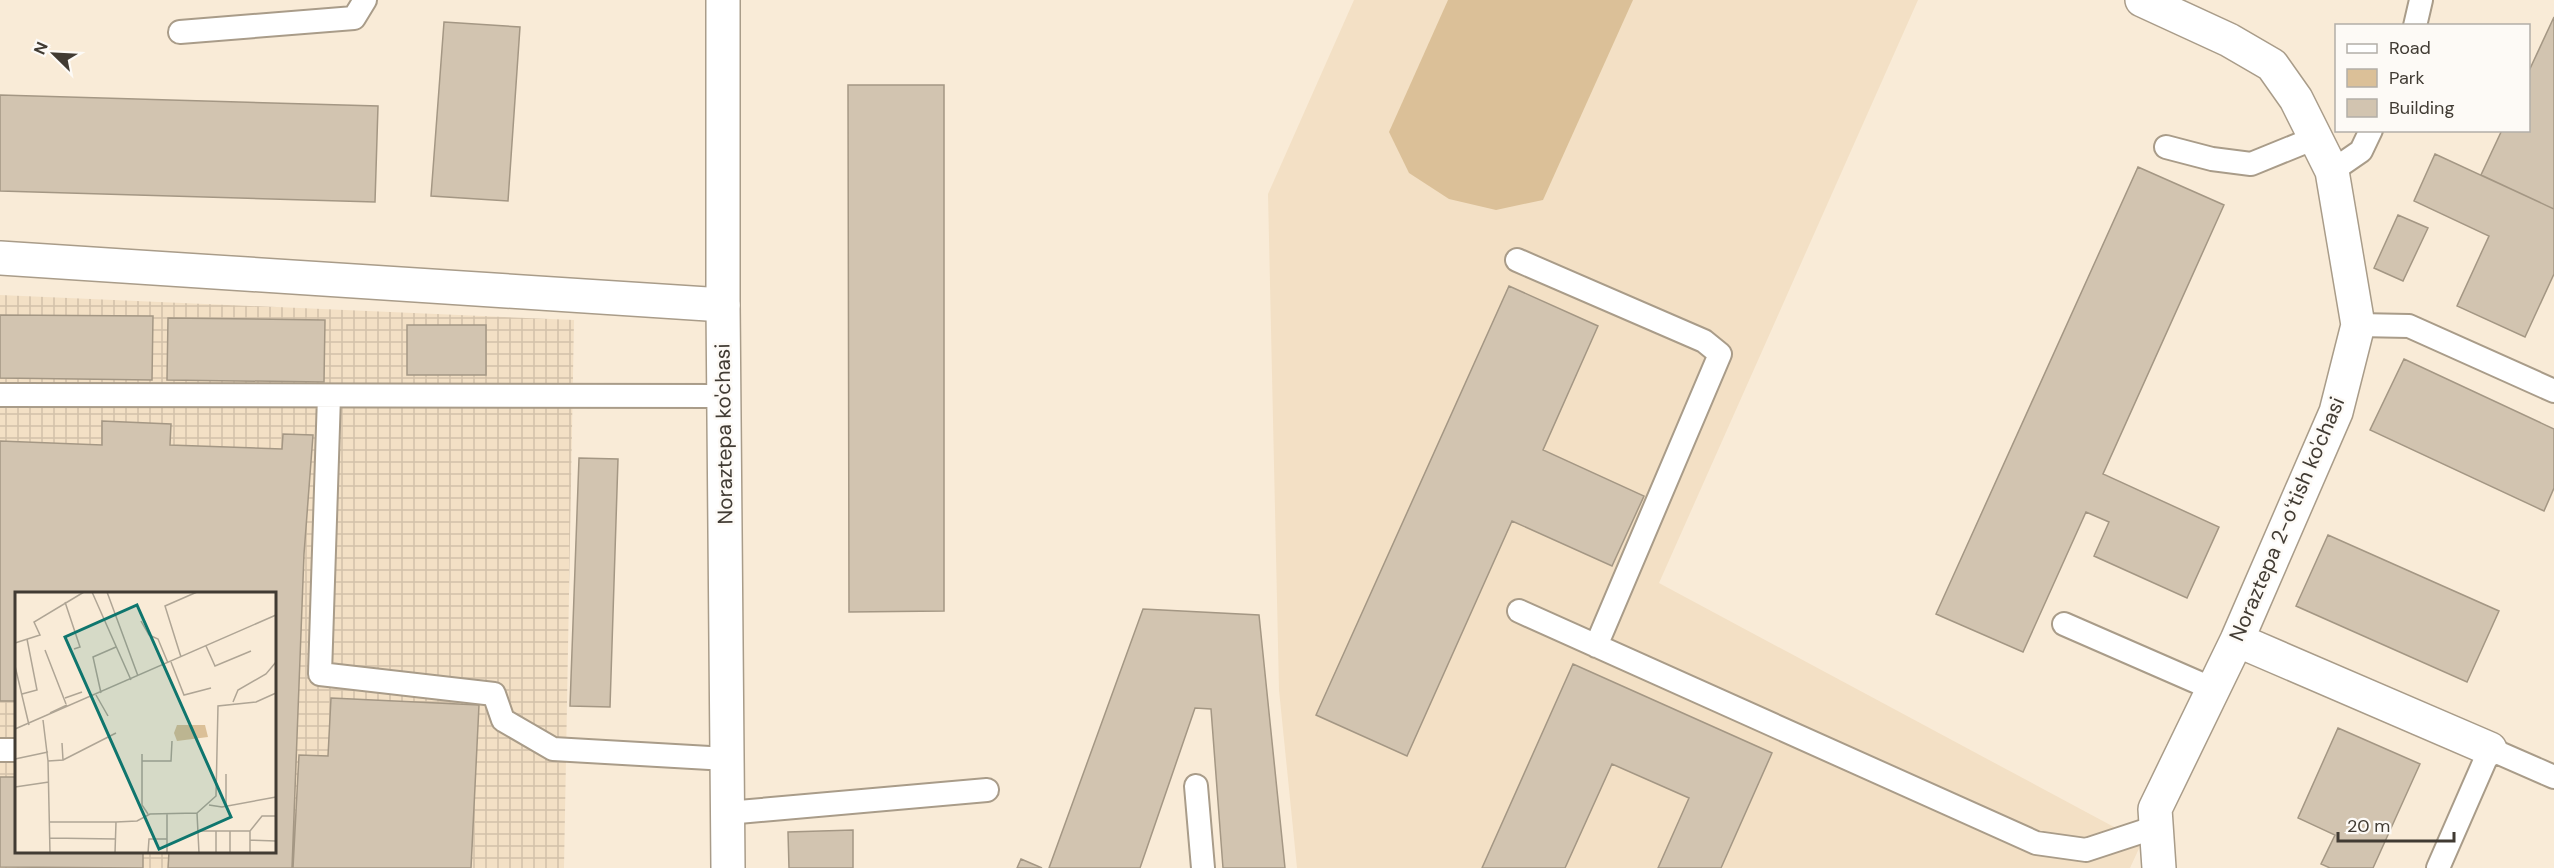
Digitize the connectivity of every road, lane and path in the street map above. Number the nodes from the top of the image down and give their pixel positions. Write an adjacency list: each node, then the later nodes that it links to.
1 (365, 0): 4 (lane)
2 (723, 0): 11 (street, Noraztepa ko'chasi)
3 (2142, 0): 6 (street, Noraztepa 2-oʻtish ko'chasi)
4 (180, 32)
5 (2370, 132): 8 (lane)
6 (2315, 138): 7 (lane); 8 (street, Noraztepa 2-oʻtish ko'chasi)
7 (2166, 147)
8 (2332, 171): 12 (street, Noraztepa 2-oʻtish ko'chasi)
9 (0, 258): 11 (street)
10 (1517, 260): 20 (lane)
11 (723, 305): 16 (street, Noraztepa ko'chasi)
12 (2358, 325): 13 (lane); 19 (street, Noraztepa 2-oʻtish ko'chasi)
13 (2553, 387)
14 (0, 395): 15 (lane)
15 (329, 396): 16 (lane); 23 (lane)
16 (724, 396): 23 (street, Noraztepa ko'chasi)
17 (1519, 611): 20 (lane)
18 (2064, 624): 21 (lane)
19 (2237, 640): 21 (street, Noraztepa 2-oʻtish ko'chasi); 22 (street)
20 (1596, 646): 28 (lane)
21 (2213, 689): 28 (street, Noraztepa 2-oʻtish ko'chasi)
22 (2490, 749): 24 (lane); 32 (lane)
23 (727, 759): 27 (street, Noraztepa ko'chasi)
24 (2554, 777)
25 (1196, 786): 30 (lane)
26 (987, 790): 27 (lane)
27 (727, 813): 29 (street, Noraztepa ko'chasi)
28 (2156, 827): 31 (street, Noraztepa 2-oʻtish ko'chasi)
29 (728, 868)
30 (1203, 868)
31 (2159, 868)
32 (2438, 868)

